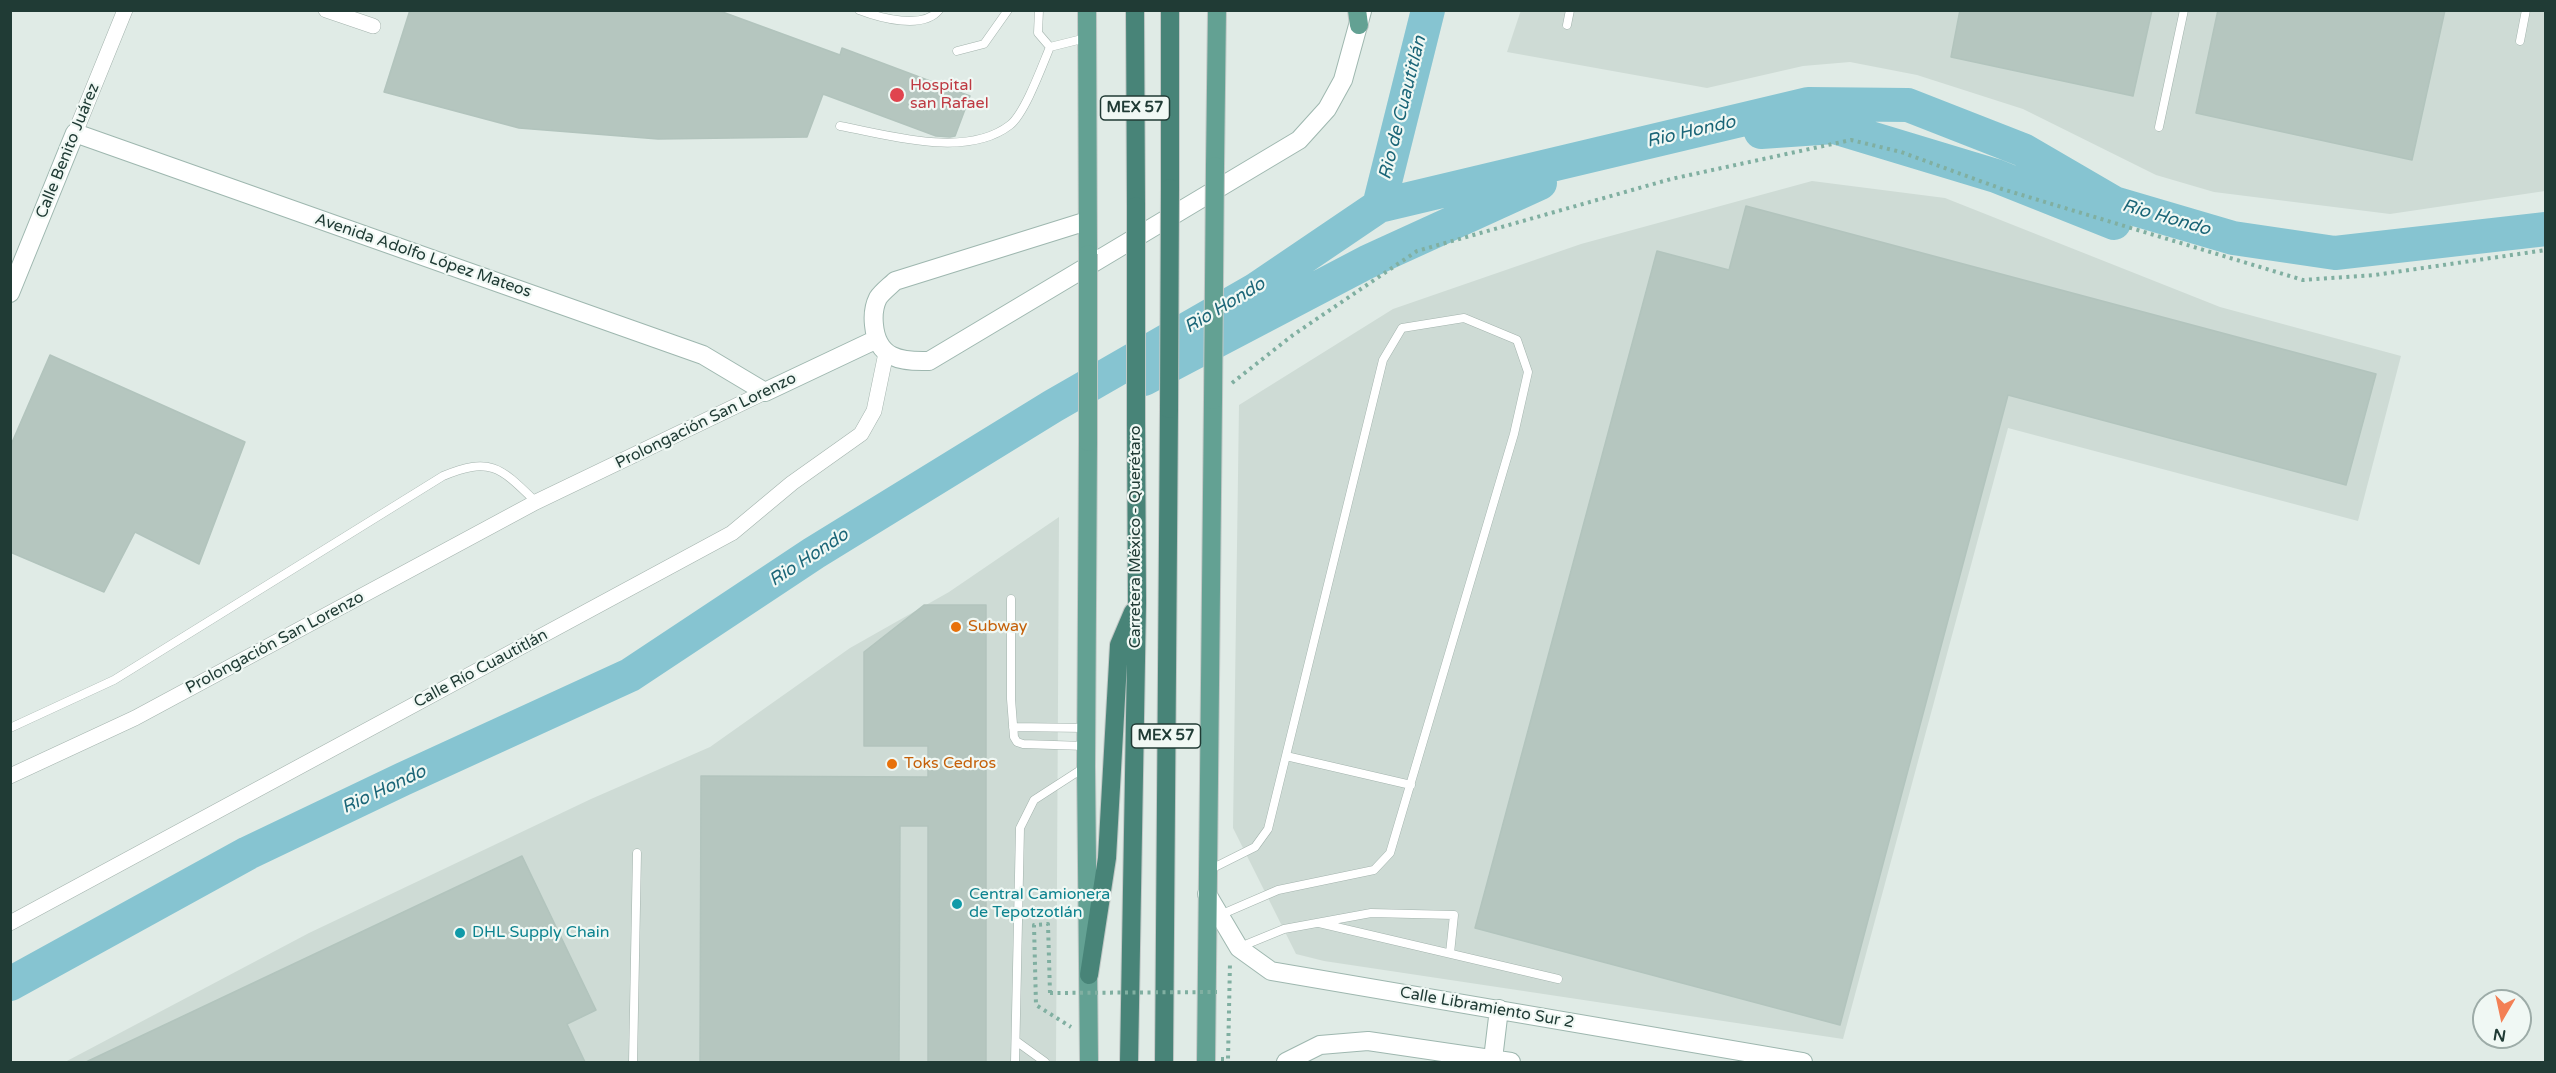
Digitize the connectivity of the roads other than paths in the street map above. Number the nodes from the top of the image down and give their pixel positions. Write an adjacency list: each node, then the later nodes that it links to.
1 (125, 10): 23 (street, Calle Benito Juárez)
2 (326, 10): 15 (street)
3 (859, 10): 4 (lane)
4 (939, 10)
5 (1008, 10): 20 (lane)
6 (1039, 10): 19 (lane)
7 (1087, 10): 17 (main road)
8 (1135, 10): 30 (highway, Carretera México - Querétaro / MEX 57, bridge)
9 (1170, 10): 57 (highway, Carretera México - Querétaro / MEX 57, bridge)
10 (1217, 10): 40 (main road, bridge)
11 (1570, 10): 16 (lane)
12 (2184, 10): 22 (lane)
13 (2526, 10): 18 (lane)
14 (1359, 15): 26 (main road)
15 (373, 26)
16 (1567, 26)
17 (1087, 38): 19 (lane); 24 (main road)
18 (2520, 41)
19 (1050, 47): 21 (lane)
20 (957, 51)
21 (840, 126)
22 (2159, 127)
23 (75, 134): 25 (main road, Calle Benito Juárez); 27 (main road, Avenida Adolfo López Mateos)
24 (1087, 221): 26 (main road); 33 (main road, bridge)
25 (10, 293)
26 (881, 346): 27 (main road, Prolongación San Lorenzo); 44 (street, Calle Río Cuautitlán)
27 (765, 392): 28 (street, Prolongación San Lorenzo)
28 (536, 502): 32 (lane); 37 (street, Prolongación San Lorenzo)
29 (1011, 600): 31 (lane)
30 (1137, 603): 47 (highway); 56 (highway, Carretera México - Querétaro / MEX 57)
31 (1012, 727): 33 (lane); 34 (lane)
32 (10, 728)
33 (1086, 728): 34 (main road)
34 (1086, 746): 36 (main road)
35 (1286, 756): 38 (lane); 38 (lane); 40 (lane)
36 (1086, 766): 47 (main road); 50 (lane)
37 (10, 776)
38 (1411, 785): 42 (lane)
39 (637, 853): 52 (lane)
40 (1207, 871): 41 (main road)
41 (1207, 894): 42 (main road, Calle Libramiento Sur 2); 58 (main road)
42 (1219, 915): 45 (main road, Calle Libramiento Sur 2)
43 (1315, 922): 45 (lane); 46 (lane); 46 (lane)
44 (10, 923)
45 (1239, 948): 49 (main road, Calle Libramiento Sur 2)
46 (1450, 953): 48 (lane)
47 (1089, 975): 55 (main road)
48 (1558, 979)
49 (1499, 1009): 51 (main road); 60 (main road, Calle Libramiento Sur 2)
50 (1016, 1041): 53 (lane); 54 (lane)
51 (1502, 1061): 59 (main road)
52 (633, 1062)
53 (1015, 1062)
54 (1045, 1062)
55 (1089, 1062)
56 (1130, 1062)
57 (1164, 1062)
58 (1206, 1062)
59 (1286, 1062)
60 (1803, 1062)

